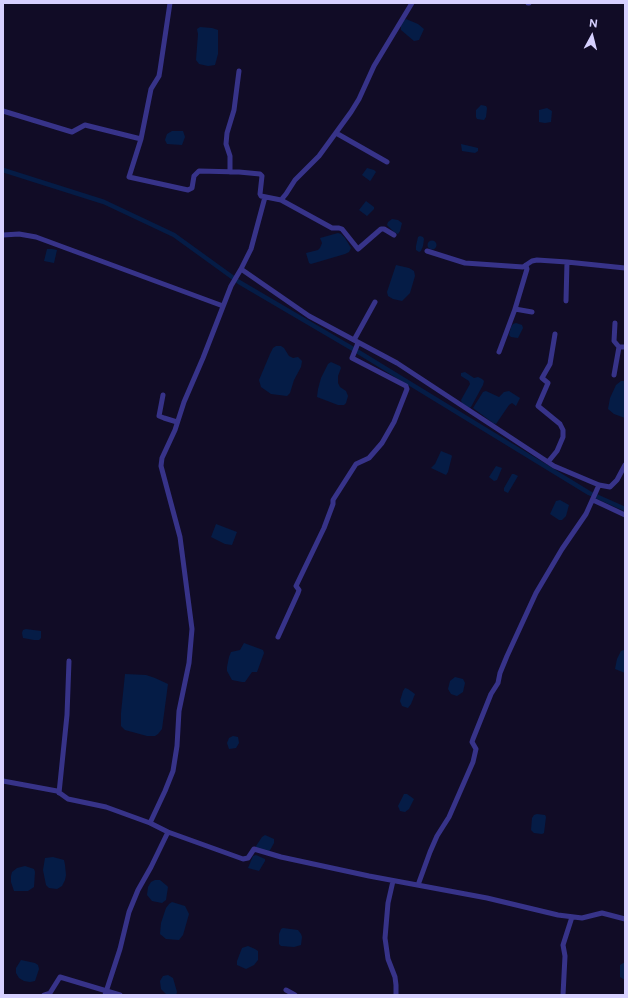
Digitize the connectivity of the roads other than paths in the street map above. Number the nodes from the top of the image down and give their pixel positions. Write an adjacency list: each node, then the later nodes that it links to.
1 (170, 3): 6 (street)
2 (412, 3): 5 (street)
3 (240, 71): 8 (street)
4 (3, 111): 6 (street)
5 (336, 133): 7 (street); 10 (street)
6 (141, 139): 8 (street)
7 (387, 162)
8 (230, 172): 9 (street)
9 (265, 197): 10 (street); 17 (street)
10 (281, 200): 12 (street)
11 (3, 235): 20 (street)
12 (394, 235)
13 (427, 251): 15 (street)
14 (567, 262): 15 (street); 16 (street); 18 (street)
15 (526, 265): 21 (street)
16 (625, 268)
17 (241, 270): 20 (street); 25 (street)
18 (566, 301)
19 (375, 302): 25 (street)
20 (223, 306): 30 (street)
21 (516, 309): 22 (street); 27 (street)
22 (532, 312)
23 (615, 323): 26 (street)
24 (555, 334): 31 (street)
25 (356, 345): 31 (street); 36 (street)
26 (622, 347): 28 (street)
27 (499, 352)
28 (614, 375)
29 (163, 395): 30 (street)
30 (177, 422): 40 (street)
31 (548, 462): 33 (street)
32 (625, 465): 33 (street)
33 (598, 488): 34 (street)
34 (593, 499): 35 (street); 43 (street)
35 (625, 515)
36 (278, 637)
37 (70, 661): 39 (street)
38 (3, 781): 39 (street)
39 (60, 793): 40 (street)
40 (150, 823): 41 (street)
41 (168, 832): 42 (street); 47 (street)
42 (393, 881): 43 (street); 51 (street)
43 (418, 885): 44 (street)
44 (572, 917): 45 (street); 52 (street)
45 (625, 919)
46 (286, 990): 50 (street)
47 (106, 993): 48 (street); 49 (street)
48 (44, 995)
49 (120, 995)
50 (295, 995)
51 (396, 995)
52 (563, 995)

